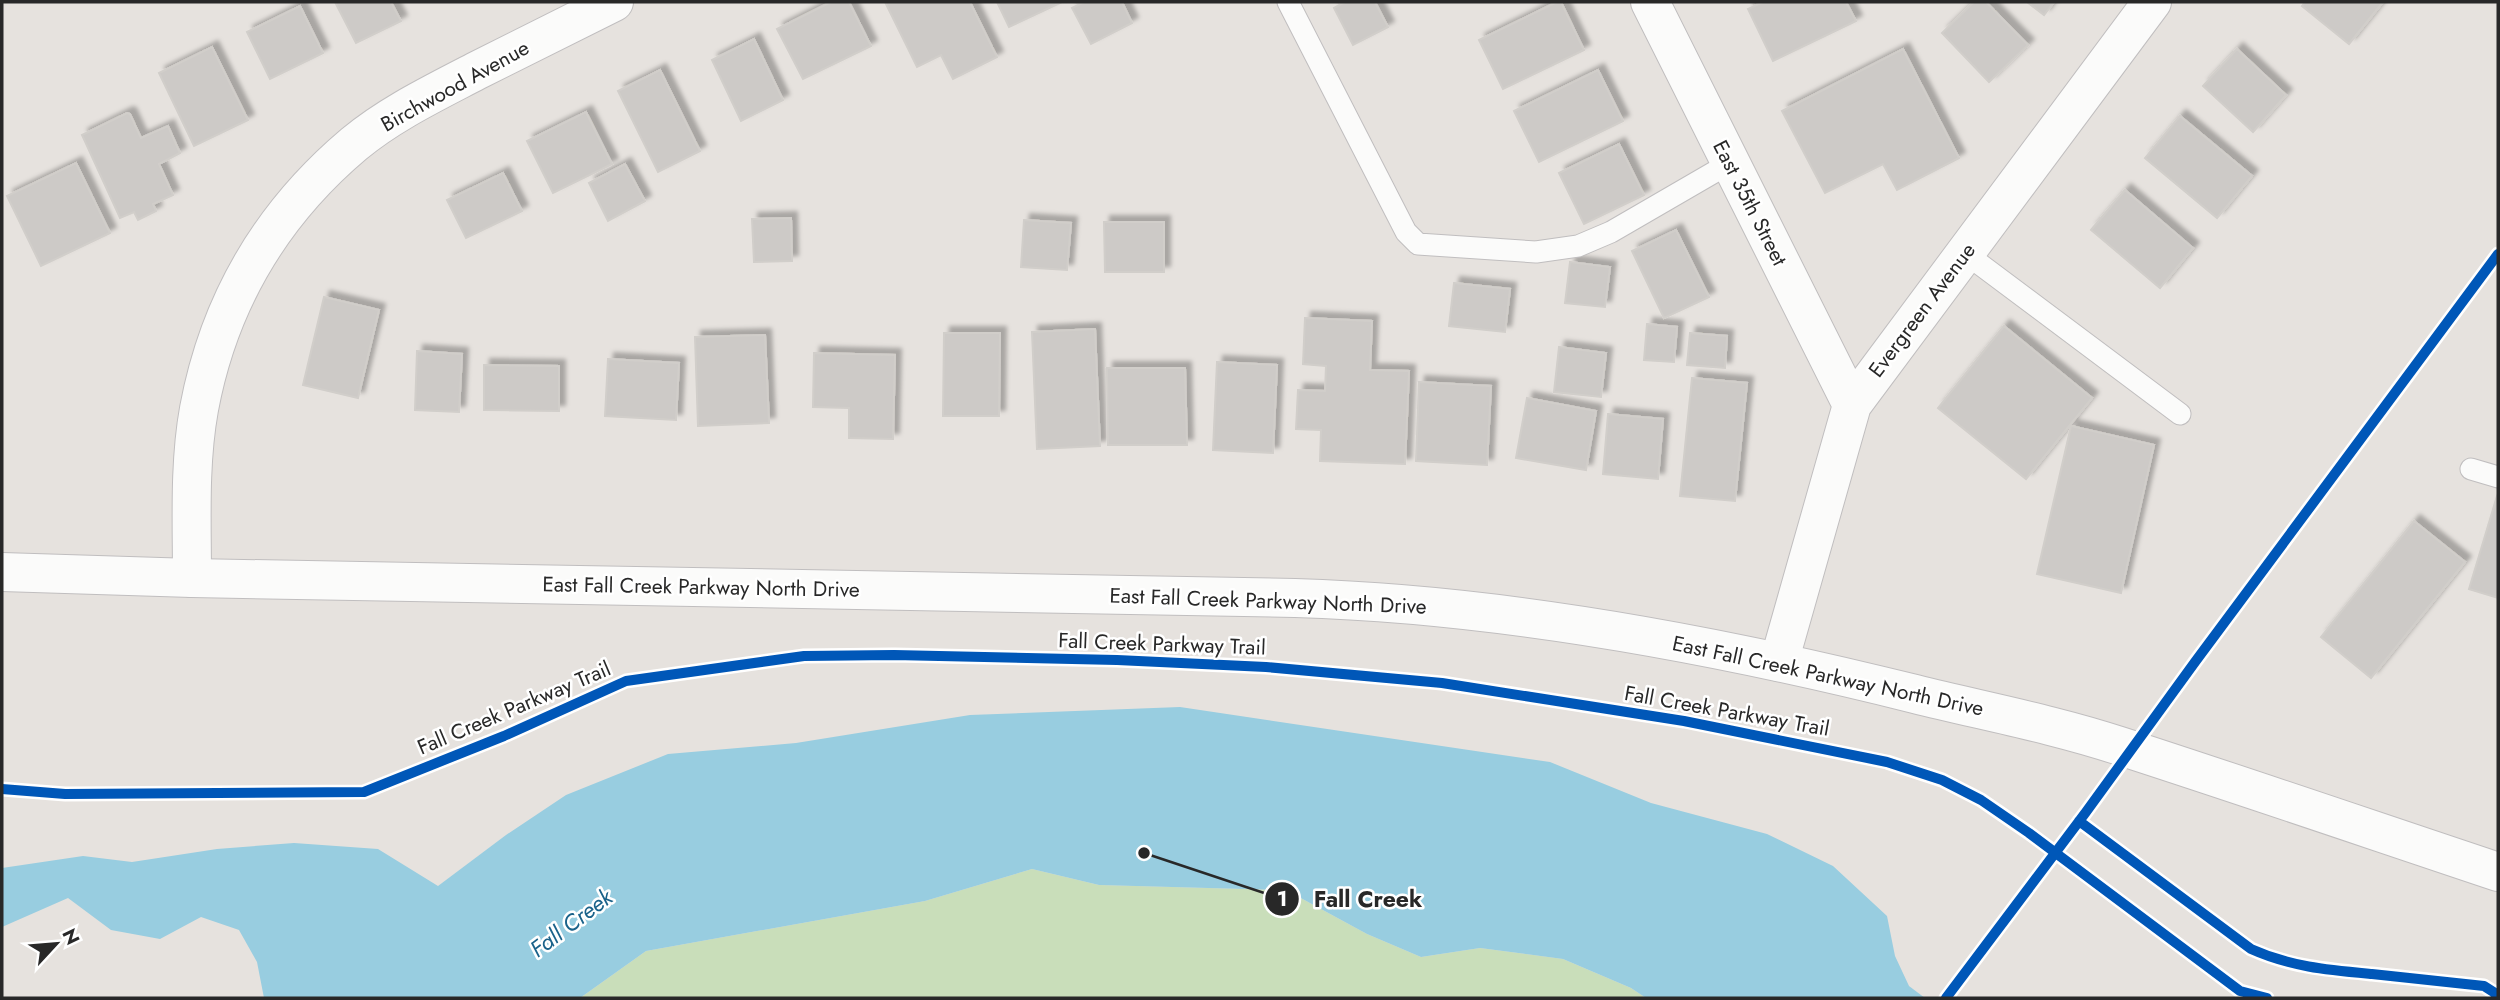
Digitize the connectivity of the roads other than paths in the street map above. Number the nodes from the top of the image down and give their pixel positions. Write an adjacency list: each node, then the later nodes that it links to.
1 (614, 2): 12 (main road, Birchwood Avenue)
2 (1288, 2): 5 (lane)
3 (1650, 2): 5 (main road, East 35th Street)
4 (2152, 2): 6 (main road, Evergreen Avenue)
5 (1730, 163): 7 (main road, East 35th Street)
6 (1965, 253): 7 (main road, Evergreen Avenue); 8 (lane)
7 (1852, 405): 13 (main road, Evergreen Avenue)
8 (2180, 414)
9 (2471, 469): 10 (lane)
10 (2498, 477)
11 (2, 572): 12 (main road, East Fall Creek Parkway North Drive)
12 (192, 578): 13 (main road, East Fall Creek Parkway North Drive)
13 (1779, 662): 14 (main road, East Fall Creek Parkway North Drive)
14 (2498, 872)

